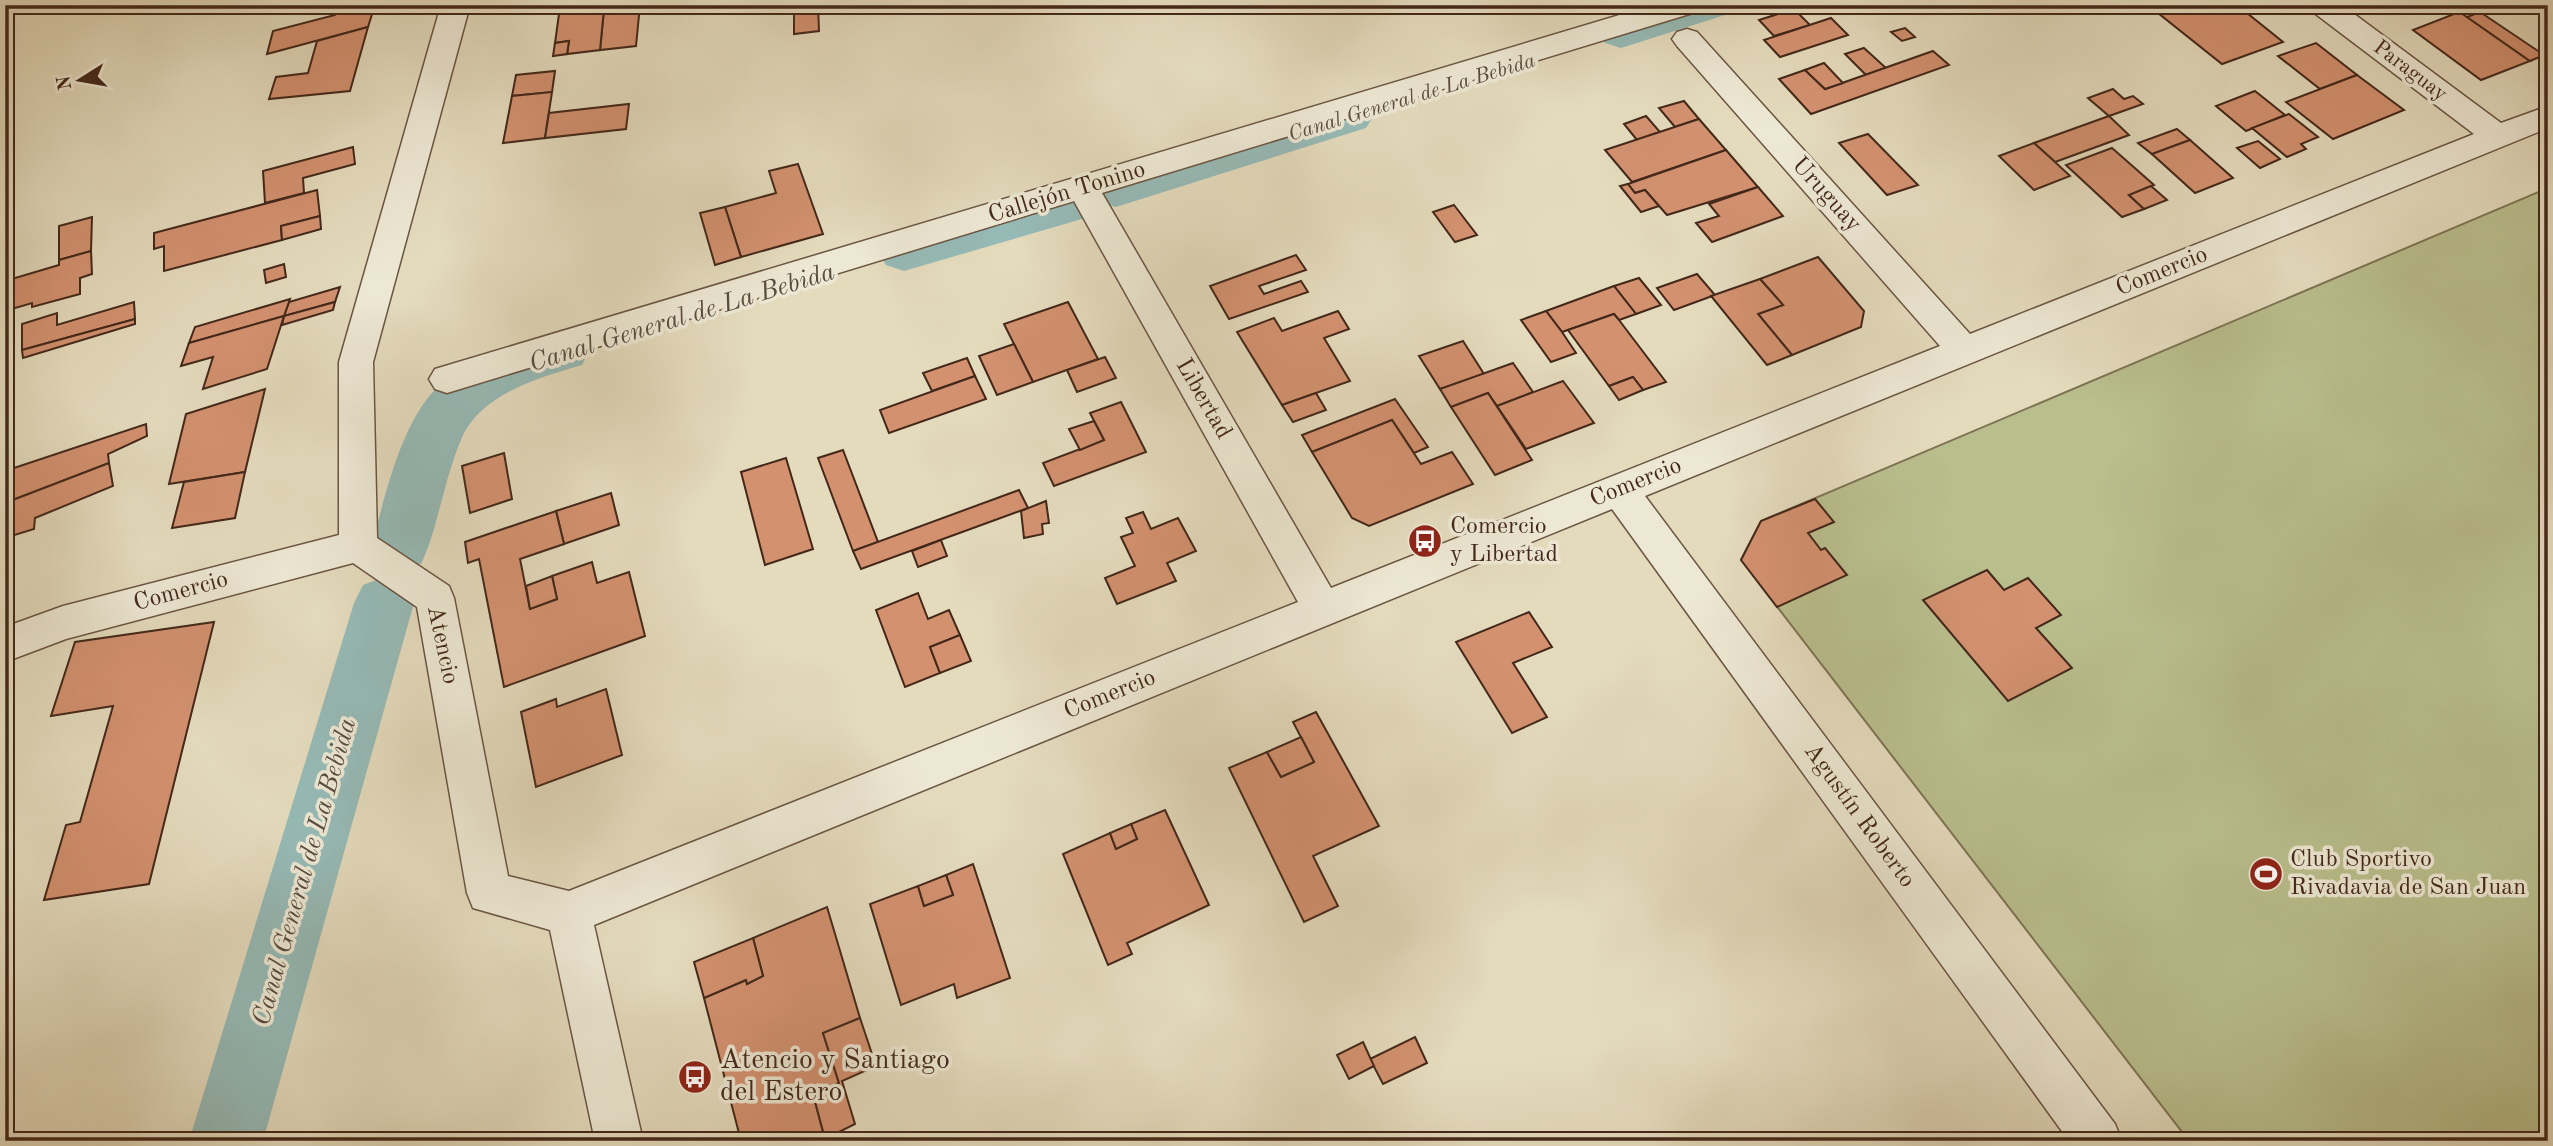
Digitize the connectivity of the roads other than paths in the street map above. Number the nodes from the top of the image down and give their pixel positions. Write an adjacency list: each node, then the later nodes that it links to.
1 (456, 5): 11 (street)
2 (1686, 5): 7 (street, Callejón Tonino)
3 (2323, 5): 6 (street, Paraguay)
4 (1686, 39): 8 (street, Uruguay)
5 (2548, 116): 6 (street, Comercio)
6 (2498, 136): 8 (street, Comercio)
7 (1083, 188): 9 (street, Callejón Tonino); 12 (street, Libertad)
8 (1965, 351): 10 (street, Comercio)
9 (447, 379)
10 (1619, 490): 12 (street, Comercio); 16 (street, Agustín Roberto)
11 (358, 546): 13 (street, Comercio); 14 (street, Atencio)
12 (1323, 610): 14 (street, Comercio)
13 (5, 645)
14 (569, 913): 15 (street)
15 (619, 1141)
16 (2098, 1141)

